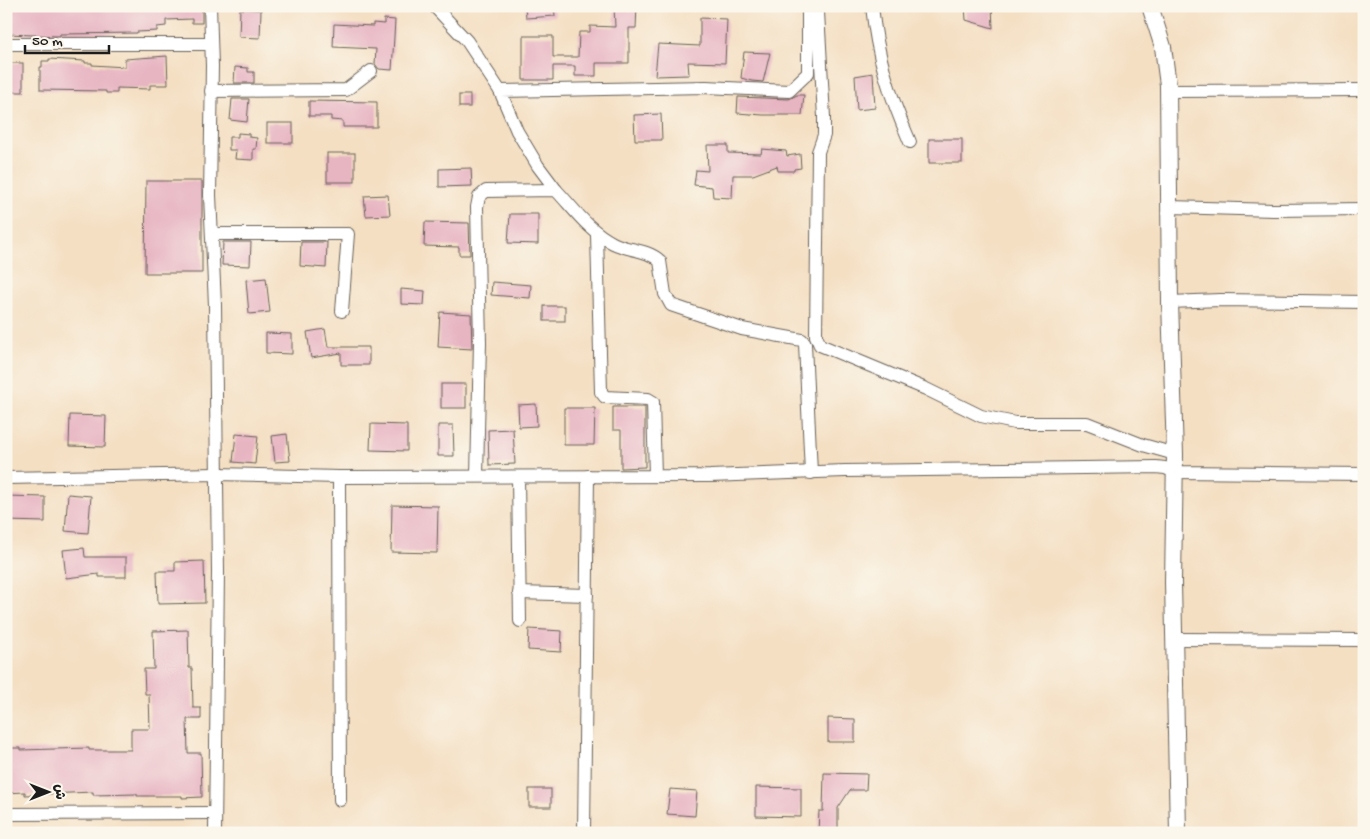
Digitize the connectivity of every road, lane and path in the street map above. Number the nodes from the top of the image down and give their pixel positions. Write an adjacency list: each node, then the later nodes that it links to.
1 (210, 6): 8 (street)
2 (434, 6): 12 (street)
3 (808, 6): 12 (street)
4 (820, 6): 23 (street)
5 (872, 6): 14 (street)
6 (1154, 10): 13 (main road)
7 (6, 44): 8 (street)
8 (210, 44): 11 (street)
9 (371, 71): 11 (street)
10 (1364, 90): 13 (street)
11 (211, 91): 18 (street)
12 (500, 91): 15 (street)
13 (1168, 91): 16 (main road)
14 (910, 142)
15 (556, 190): 19 (street); 28 (street)
16 (1170, 207): 17 (street); 20 (main road)
17 (1364, 209)
18 (212, 234): 22 (street); 26 (street)
19 (597, 234): 25 (street); 31 (street)
20 (1170, 302): 21 (street); 23 (main road)
21 (1364, 302)
22 (342, 311)
23 (1175, 454): 24 (main road)
24 (1176, 472): 25 (street); 27 (street); 37 (main road)
25 (811, 473): 31 (street)
26 (216, 474): 32 (street); 33 (street); 40 (street)
27 (1364, 474)
28 (477, 476): 29 (street); 32 (street)
29 (518, 476): 30 (street); 34 (street)
30 (588, 476): 31 (street); 35 (street)
31 (655, 476)
32 (339, 477): 39 (street)
33 (6, 478)
34 (520, 593): 35 (street); 36 (street)
35 (587, 595): 43 (street)
36 (520, 621)
37 (1174, 639): 38 (street); 44 (main road)
38 (1364, 640)
39 (340, 800)
40 (214, 813): 41 (street); 42 (street)
41 (6, 814)
42 (214, 833)
43 (584, 833)
44 (1178, 833)

